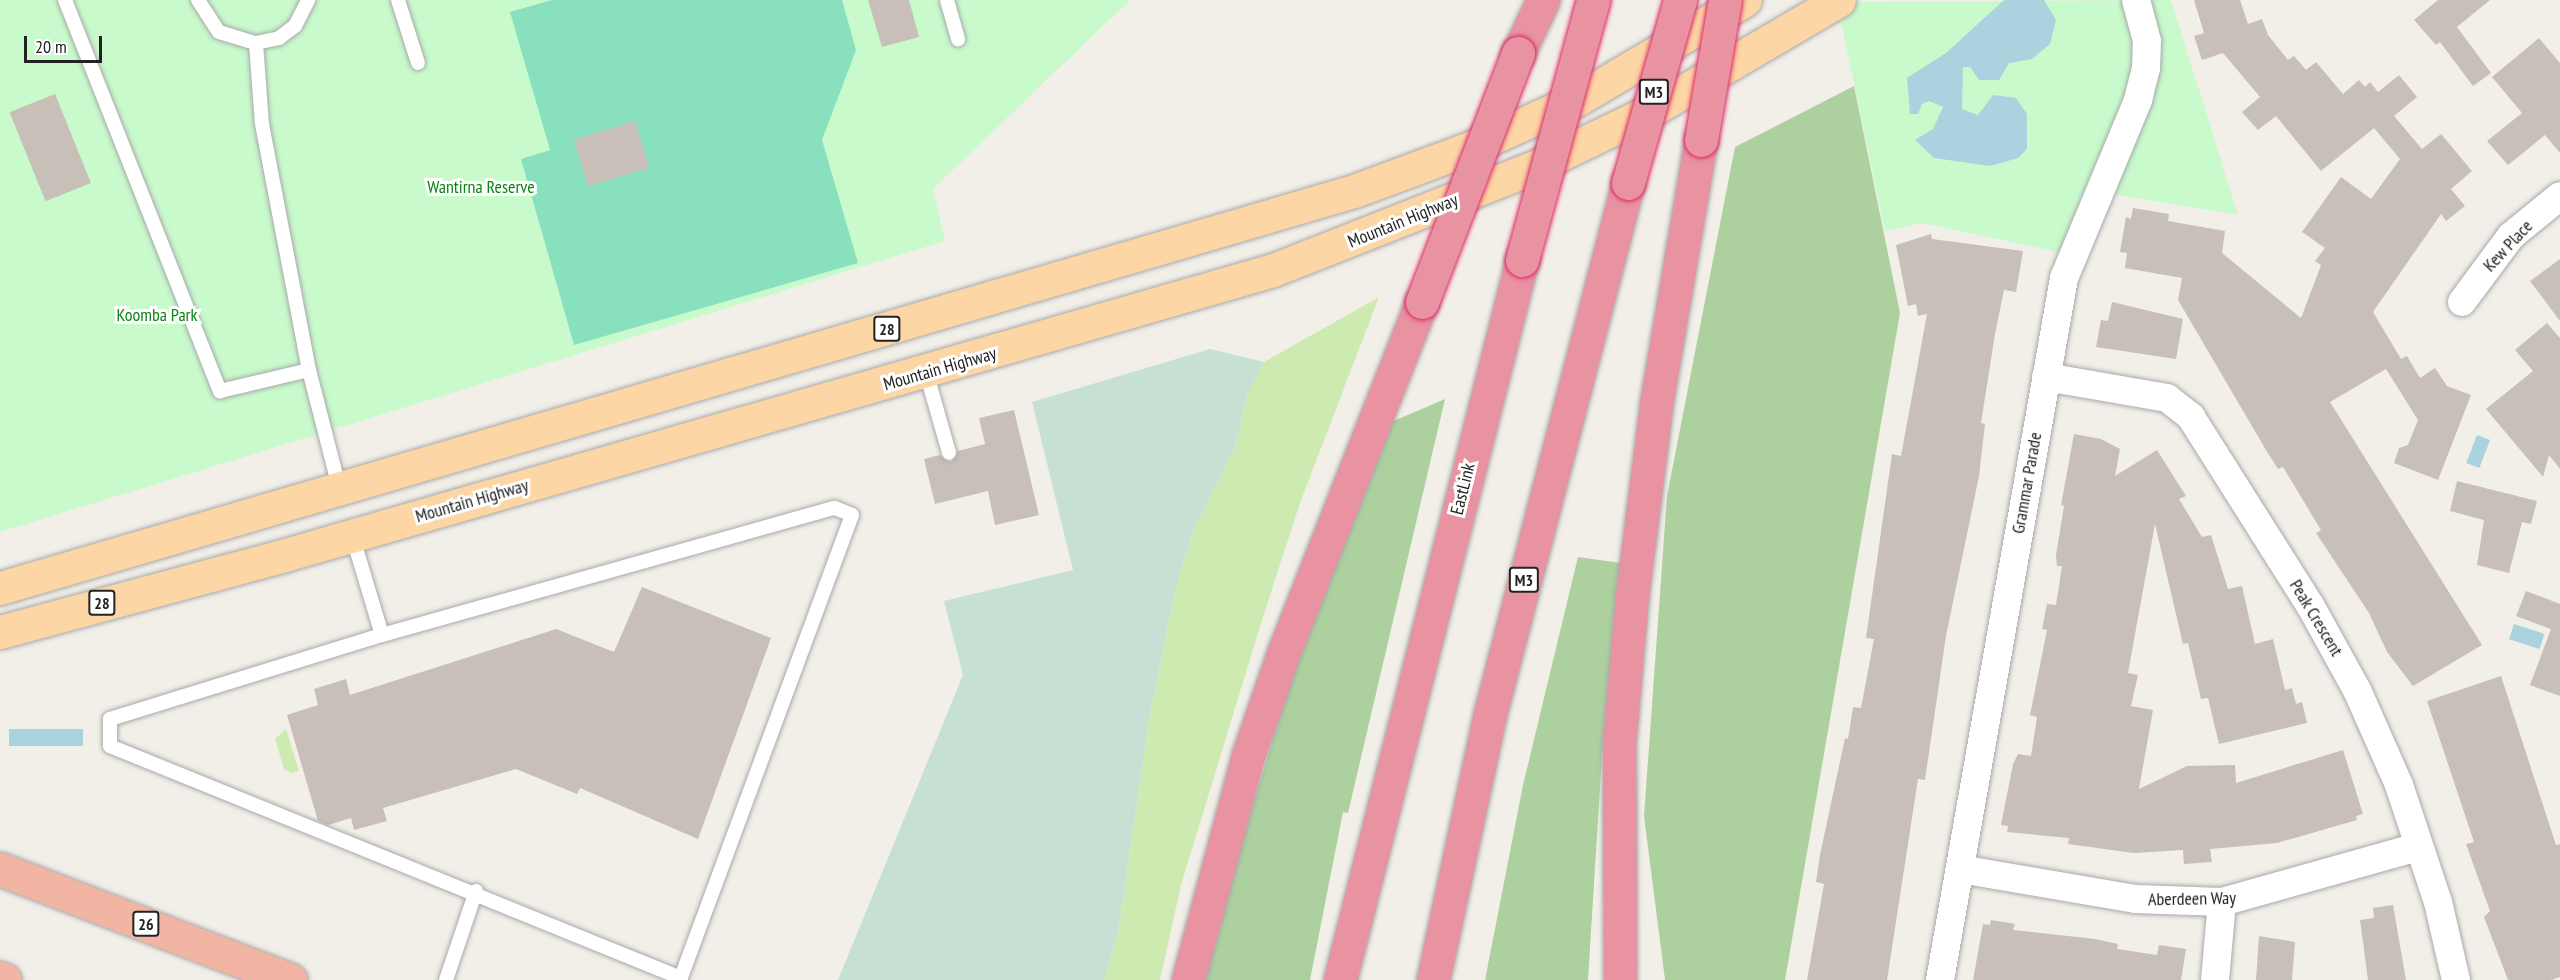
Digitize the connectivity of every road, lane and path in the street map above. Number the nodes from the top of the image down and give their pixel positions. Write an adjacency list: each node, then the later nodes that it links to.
1 (65, 0): 18 (lane)
2 (198, 0): 14 (lane)
3 (308, 0): 14 (lane)
4 (398, 0): 15 (lane)
5 (947, 0): 13 (lane)
6 (1543, 0): 36 (highway, bridge)
7 (1593, 0): 37 (highway, EastLink, bridge)
8 (1680, 0): 38 (highway, M3, bridge)
9 (1725, 0): 39 (highway, bridge)
10 (1745, 0): 22 (main road, 28)
11 (1839, 0): 19 (main road, Mountain Highway / 28)
12 (2136, 0): 20 (street, Grammar Parade)
13 (958, 39)
14 (256, 43): 18 (lane)
15 (418, 63)
16 (2560, 196): 17 (street, Kew Place)
17 (2462, 302)
18 (309, 370): 22 (lane)
19 (926, 372): 21 (lane); 23 (main road, Mountain Highway / 28)
20 (2046, 377): 27 (street, Peak Crescent); 28 (street, Grammar Parade)
21 (949, 453)
22 (339, 487): 23 (main road); 24 (main road, 28)
23 (352, 536): 25 (main road, Mountain Highway / 28); 26 (lane)
24 (0, 588)
25 (0, 632)
26 (382, 635): 30 (lane); 30 (lane)
27 (2418, 847): 31 (street, Aberdeen Way); 42 (street, Peak Crescent)
28 (1960, 868): 31 (street, Aberdeen Way); 40 (street, Grammar Parade)
29 (0, 869): 34 (highway, 26)
30 (476, 891): 35 (lane)
31 (2222, 902): 41 (street)
32 (0, 978): 33 (highway)
33 (5, 980)
34 (291, 980)
35 (446, 980)
36 (1188, 980)
37 (1340, 980)
38 (1433, 980)
39 (1620, 980)
40 (1940, 980)
41 (2216, 980)
42 (2456, 980)

